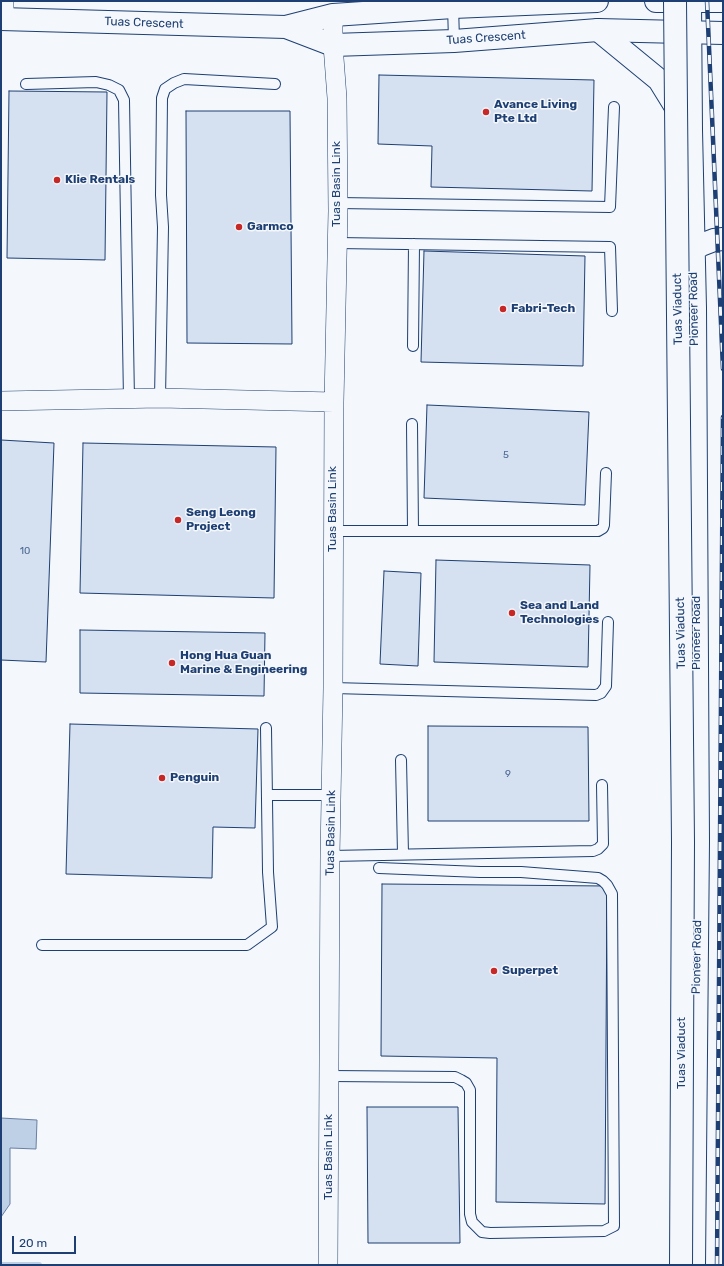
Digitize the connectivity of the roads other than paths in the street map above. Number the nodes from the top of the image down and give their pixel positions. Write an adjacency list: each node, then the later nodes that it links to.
1 (597, 1): 6 (main road, Tuas Crescent)
2 (656, 1): 3 (main road)
3 (676, 1): 47 (main road, Tuas Viaduct, bridge)
4 (690, 1): 5 (main road); 11 (main road, Pioneer Road)
5 (723, 1)
6 (453, 4): 8 (main road, Tuas Crescent); 13 (lane)
7 (3, 13): 9 (main road, Tuas Crescent)
8 (333, 15): 9 (main road, Tuas Crescent); 14 (street, Tuas Basin Link)
9 (286, 27): 14 (main road, Tuas Crescent)
10 (598, 30): 11 (main road, Tuas Crescent); 13 (main road, Tuas Crescent); 18 (main road)
11 (690, 32): 12 (main road, Tuas Crescent); 18 (main road, Pioneer Road)
12 (723, 33)
13 (454, 41): 14 (main road, Tuas Crescent)
14 (333, 45): 19 (street, Tuas Basin Link)
15 (26, 84): 27 (lane)
16 (276, 84): 26 (lane)
17 (614, 106): 19 (lane)
18 (691, 130): 23 (main road, Pioneer Road)
19 (338, 203): 21 (street, Tuas Basin Link)
20 (723, 239): 23 (main road)
21 (337, 243): 22 (lane); 29 (street, Tuas Basin Link)
22 (414, 244): 24 (lane); 25 (lane)
23 (693, 251): 48 (main road, Pioneer Road)
24 (612, 311)
25 (413, 346)
26 (160, 398): 27 (street); 29 (street)
27 (129, 400): 28 (street)
28 (1, 402)
29 (334, 402): 32 (street, Tuas Basin Link)
30 (412, 424): 33 (lane)
31 (606, 473): 33 (lane)
32 (333, 531): 33 (lane); 35 (street, Tuas Basin Link)
33 (413, 531)
34 (608, 622): 35 (lane)
35 (333, 688): 40 (street, Tuas Basin Link)
36 (266, 728): 39 (lane)
37 (402, 760): 41 (lane)
38 (602, 785): 41 (lane)
39 (267, 795): 40 (lane); 44 (lane)
40 (331, 795): 42 (street, Tuas Basin Link)
41 (403, 854): 42 (lane)
42 (330, 856): 45 (street, Tuas Basin Link)
43 (379, 868): 45 (lane)
44 (42, 945)
45 (330, 1076): 46 (street, Tuas Basin Link)
46 (328, 1265)
47 (681, 1265)
48 (694, 1265)

